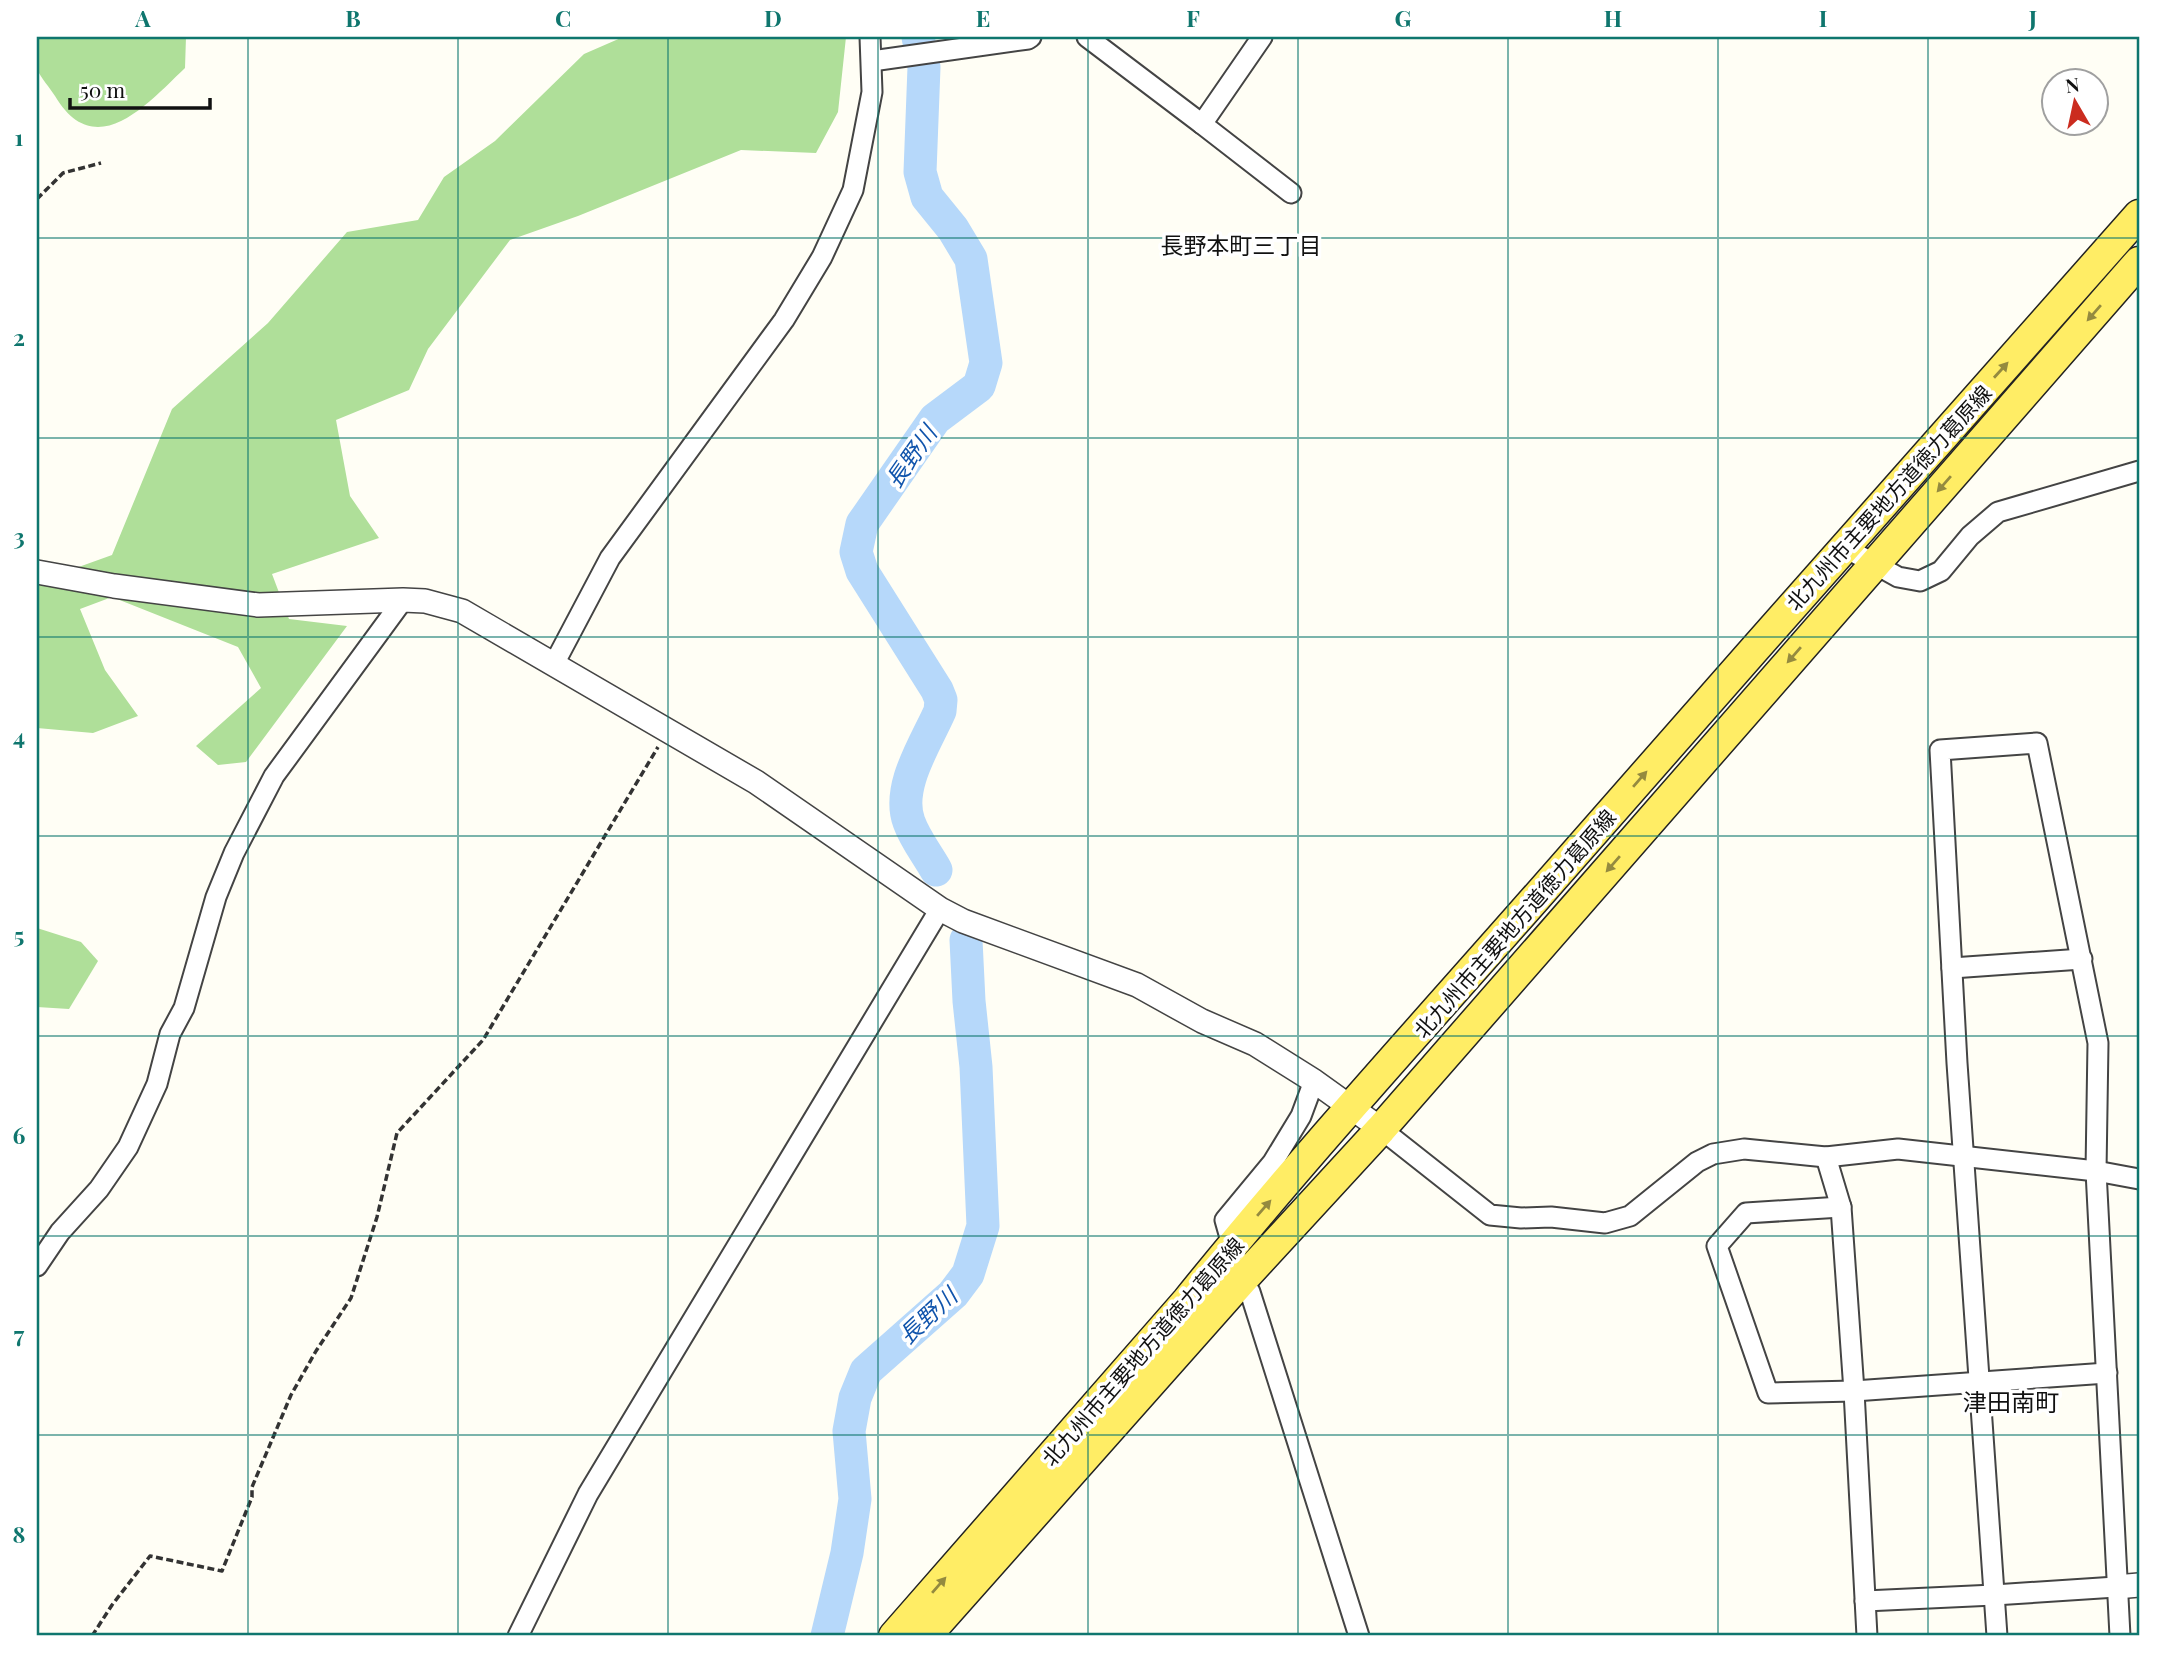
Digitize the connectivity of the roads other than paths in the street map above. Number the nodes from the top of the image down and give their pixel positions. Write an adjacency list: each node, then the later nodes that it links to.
1 (870, 37): 5 (street)
2 (1031, 37): 5 (street)
3 (1262, 37): 6 (street)
4 (1095, 39): 6 (street)
5 (872, 61): 15 (street)
6 (1202, 124): 7 (street)
7 (1291, 193)
8 (2139, 215): 11 (main road, 北九州市主要地方道徳力葛原線, one-way to 8)
9 (2139, 262): 12 (main road, 北九州市主要地方道徳力葛原線, one-way to 12)
10 (2139, 471): 12 (street)
11 (1844, 547): 12 (street); 20 (main road, 北九州市主要地方道徳力葛原線, one-way to 11)
12 (1875, 563): 21 (main road, 北九州市主要地方道徳力葛原線, one-way to 21)
13 (37, 572): 14 (street)
14 (403, 600): 15 (street); 28 (street)
15 (554, 664): 16 (street)
16 (940, 909): 19 (street); 37 (street)
17 (2082, 958): 18 (street); 18 (street); 24 (street)
18 (1952, 968): 22 (street)
19 (1314, 1081): 20 (street); 27 (street)
20 (1351, 1108): 21 (street); 27 (main road, 北九州市主要地方道徳力葛原線, one-way to 20)
21 (1381, 1129): 23 (street); 29 (main road, 北九州市主要地方道徳力葛原線)
22 (1965, 1156): 23 (street); 24 (street); 31 (street)
23 (1826, 1157): 26 (street)
24 (2096, 1171): 25 (street); 30 (street)
25 (2139, 1179)
26 (1841, 1207): 32 (street); 32 (street)
27 (1231, 1245): 29 (street); 38 (main road, 北九州市主要地方道徳力葛原線, one-way to 27)
28 (37, 1266)
29 (1242, 1280): 39 (main road, 北九州市主要地方道徳力葛原線); 40 (street)
30 (2107, 1373): 31 (street); 34 (street)
31 (1980, 1382): 32 (street); 35 (street)
32 (1854, 1391): 36 (street)
33 (2139, 1586): 34 (street)
34 (2116, 1587): 35 (street); 43 (street)
35 (1994, 1595): 36 (street); 42 (street)
36 (1865, 1601): 41 (street)
37 (517, 1636)
38 (894, 1636)
39 (926, 1636)
40 (1359, 1636)
41 (1867, 1636)
42 (1997, 1636)
43 (2120, 1636)

